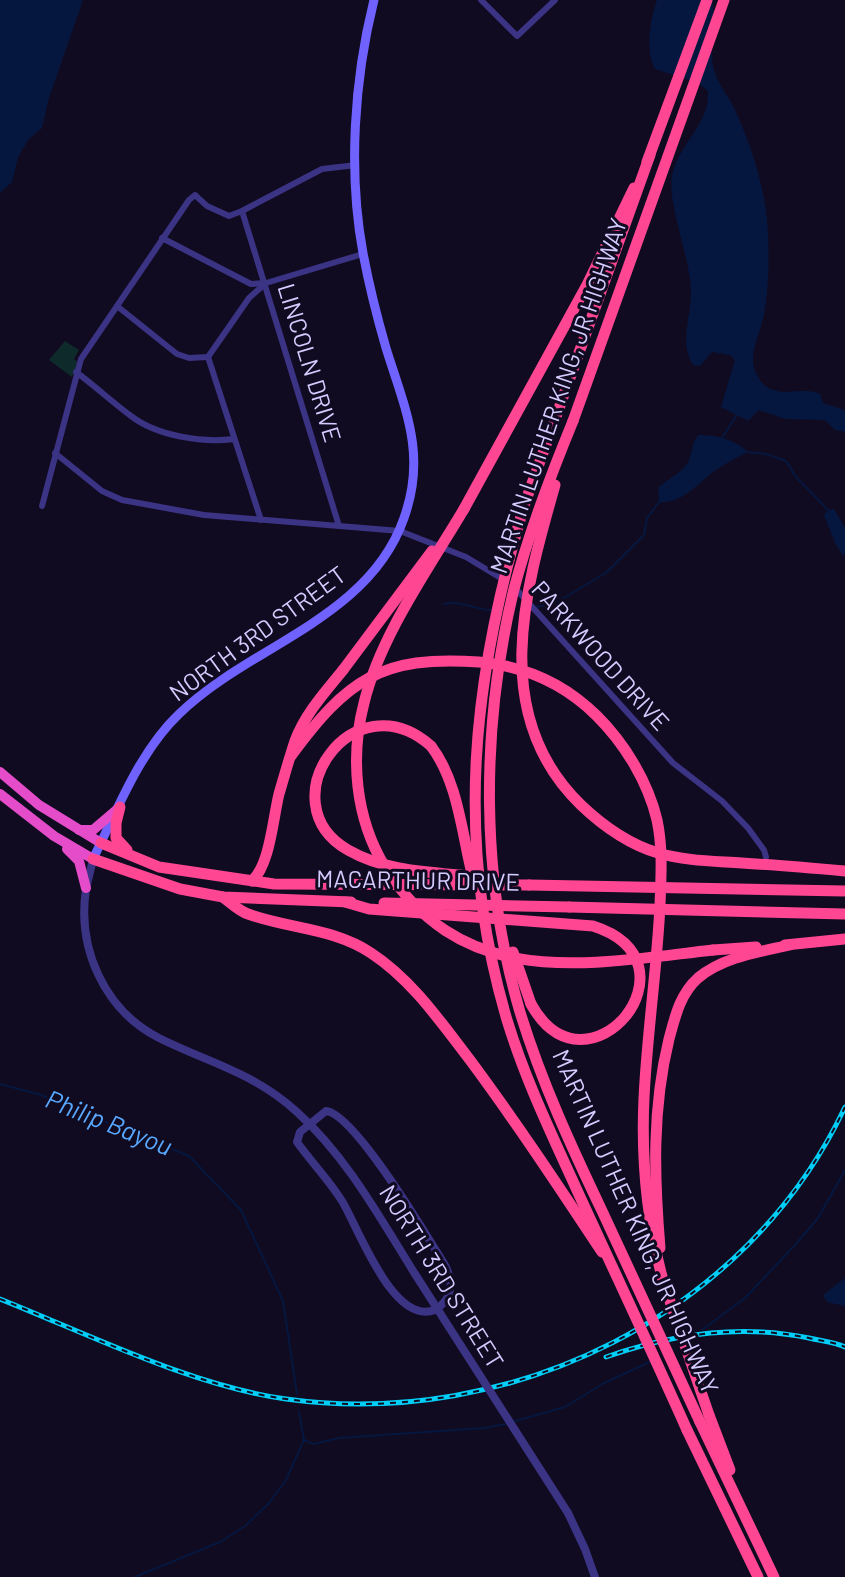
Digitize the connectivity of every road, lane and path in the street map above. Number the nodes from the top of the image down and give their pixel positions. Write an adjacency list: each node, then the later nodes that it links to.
1 (374, 0): 7 (main road, NORTH 3RD STREET)
2 (481, 0): 3 (street)
3 (555, 0)
4 (707, 0): 6 (highway, MARTIN LUTHER KING, JR HIGHWAY)
5 (727, 0): 15 (highway, MARTIN LUTHER KING, JR HIGHWAY)
6 (650, 155): 19 (highway, bridge); 42 (highway, MARTIN LUTHER KING, JR HIGHWAY, bridge)
7 (356, 165): 8 (street); 10 (main road, NORTH 3RD STREET)
8 (242, 211): 9 (street); 11 (street, LINCOLN DRIVE)
9 (162, 238): 11 (street); 12 (street)
10 (363, 254): 11 (street); 22 (main road, NORTH 3RD STREET)
11 (266, 283): 13 (street); 21 (street, LINCOLN DRIVE)
12 (117, 306): 13 (street); 14 (street)
13 (208, 357): 16 (street)
14 (76, 372): 16 (street); 17 (street)
15 (573, 421): 33 (highway, bridge); 40 (highway, MARTIN LUTHER KING, JR HIGHWAY, bridge)
16 (234, 439): 20 (street)
17 (55, 453): 18 (street); 20 (street, PARKWOOD DRIVE)
18 (42, 506)
19 (464, 509): 23 (highway, bridge); 44 (highway, bridge)
20 (261, 520): 21 (street, PARKWOOD DRIVE)
21 (339, 526): 22 (street, PARKWOOD DRIVE)
22 (400, 531): 26 (main road, NORTH 3RD STREET); 30 (street, PARKWOOD DRIVE)
23 (291, 756): 34 (highway); 47 (highway)
24 (0, 772): 28 (highway, MACARTHUR DRIVE)
25 (0, 794): 27 (highway)
26 (120, 807): 28 (highway); 29 (main road, NORTH 3RD STREET); 32 (highway)
27 (17, 809): 31 (highway, MACARTHUR DRIVE); 36 (highway)
28 (75, 829): 29 (highway, MACARTHUR DRIVE)
29 (101, 843): 31 (main road, NORTH 3RD STREET); 32 (highway, MACARTHUR DRIVE)
30 (766, 857)
31 (93, 859): 36 (street, NORTH 3RD STREET); 38 (highway, MACARTHUR DRIVE)
32 (159, 867): 34 (highway, MACARTHUR DRIVE)
33 (845, 871)
34 (252, 881): 35 (highway, MACARTHUR DRIVE)
35 (528, 885): 37 (highway, MACARTHUR DRIVE, bridge); 42 (highway, bridge)
36 (86, 888): 45 (street, NORTH 3RD STREET)
37 (845, 891)
38 (223, 897): 39 (highway, MACARTHUR DRIVE); 46 (highway, bridge)
39 (345, 902): 40 (highway, bridge); 41 (highway, MACARTHUR DRIVE, bridge)
40 (496, 907): 48 (highway, MARTIN LUTHER KING, JR HIGHWAY, bridge)
41 (845, 914)
42 (483, 915): 46 (highway, MARTIN LUTHER KING, JR HIGHWAY, bridge)
43 (845, 939): 44 (highway)
44 (790, 945): 47 (highway)
45 (309, 1123): 45 (street); 49 (street, NORTH 3RD STREET, bridge)
46 (612, 1267): 50 (highway, MARTIN LUTHER KING, JR HIGHWAY, bridge)
47 (664, 1284): 48 (highway, bridge)
48 (704, 1419): 51 (highway, MARTIN LUTHER KING, JR HIGHWAY)
49 (595, 1577)
50 (758, 1577)
51 (774, 1577)

